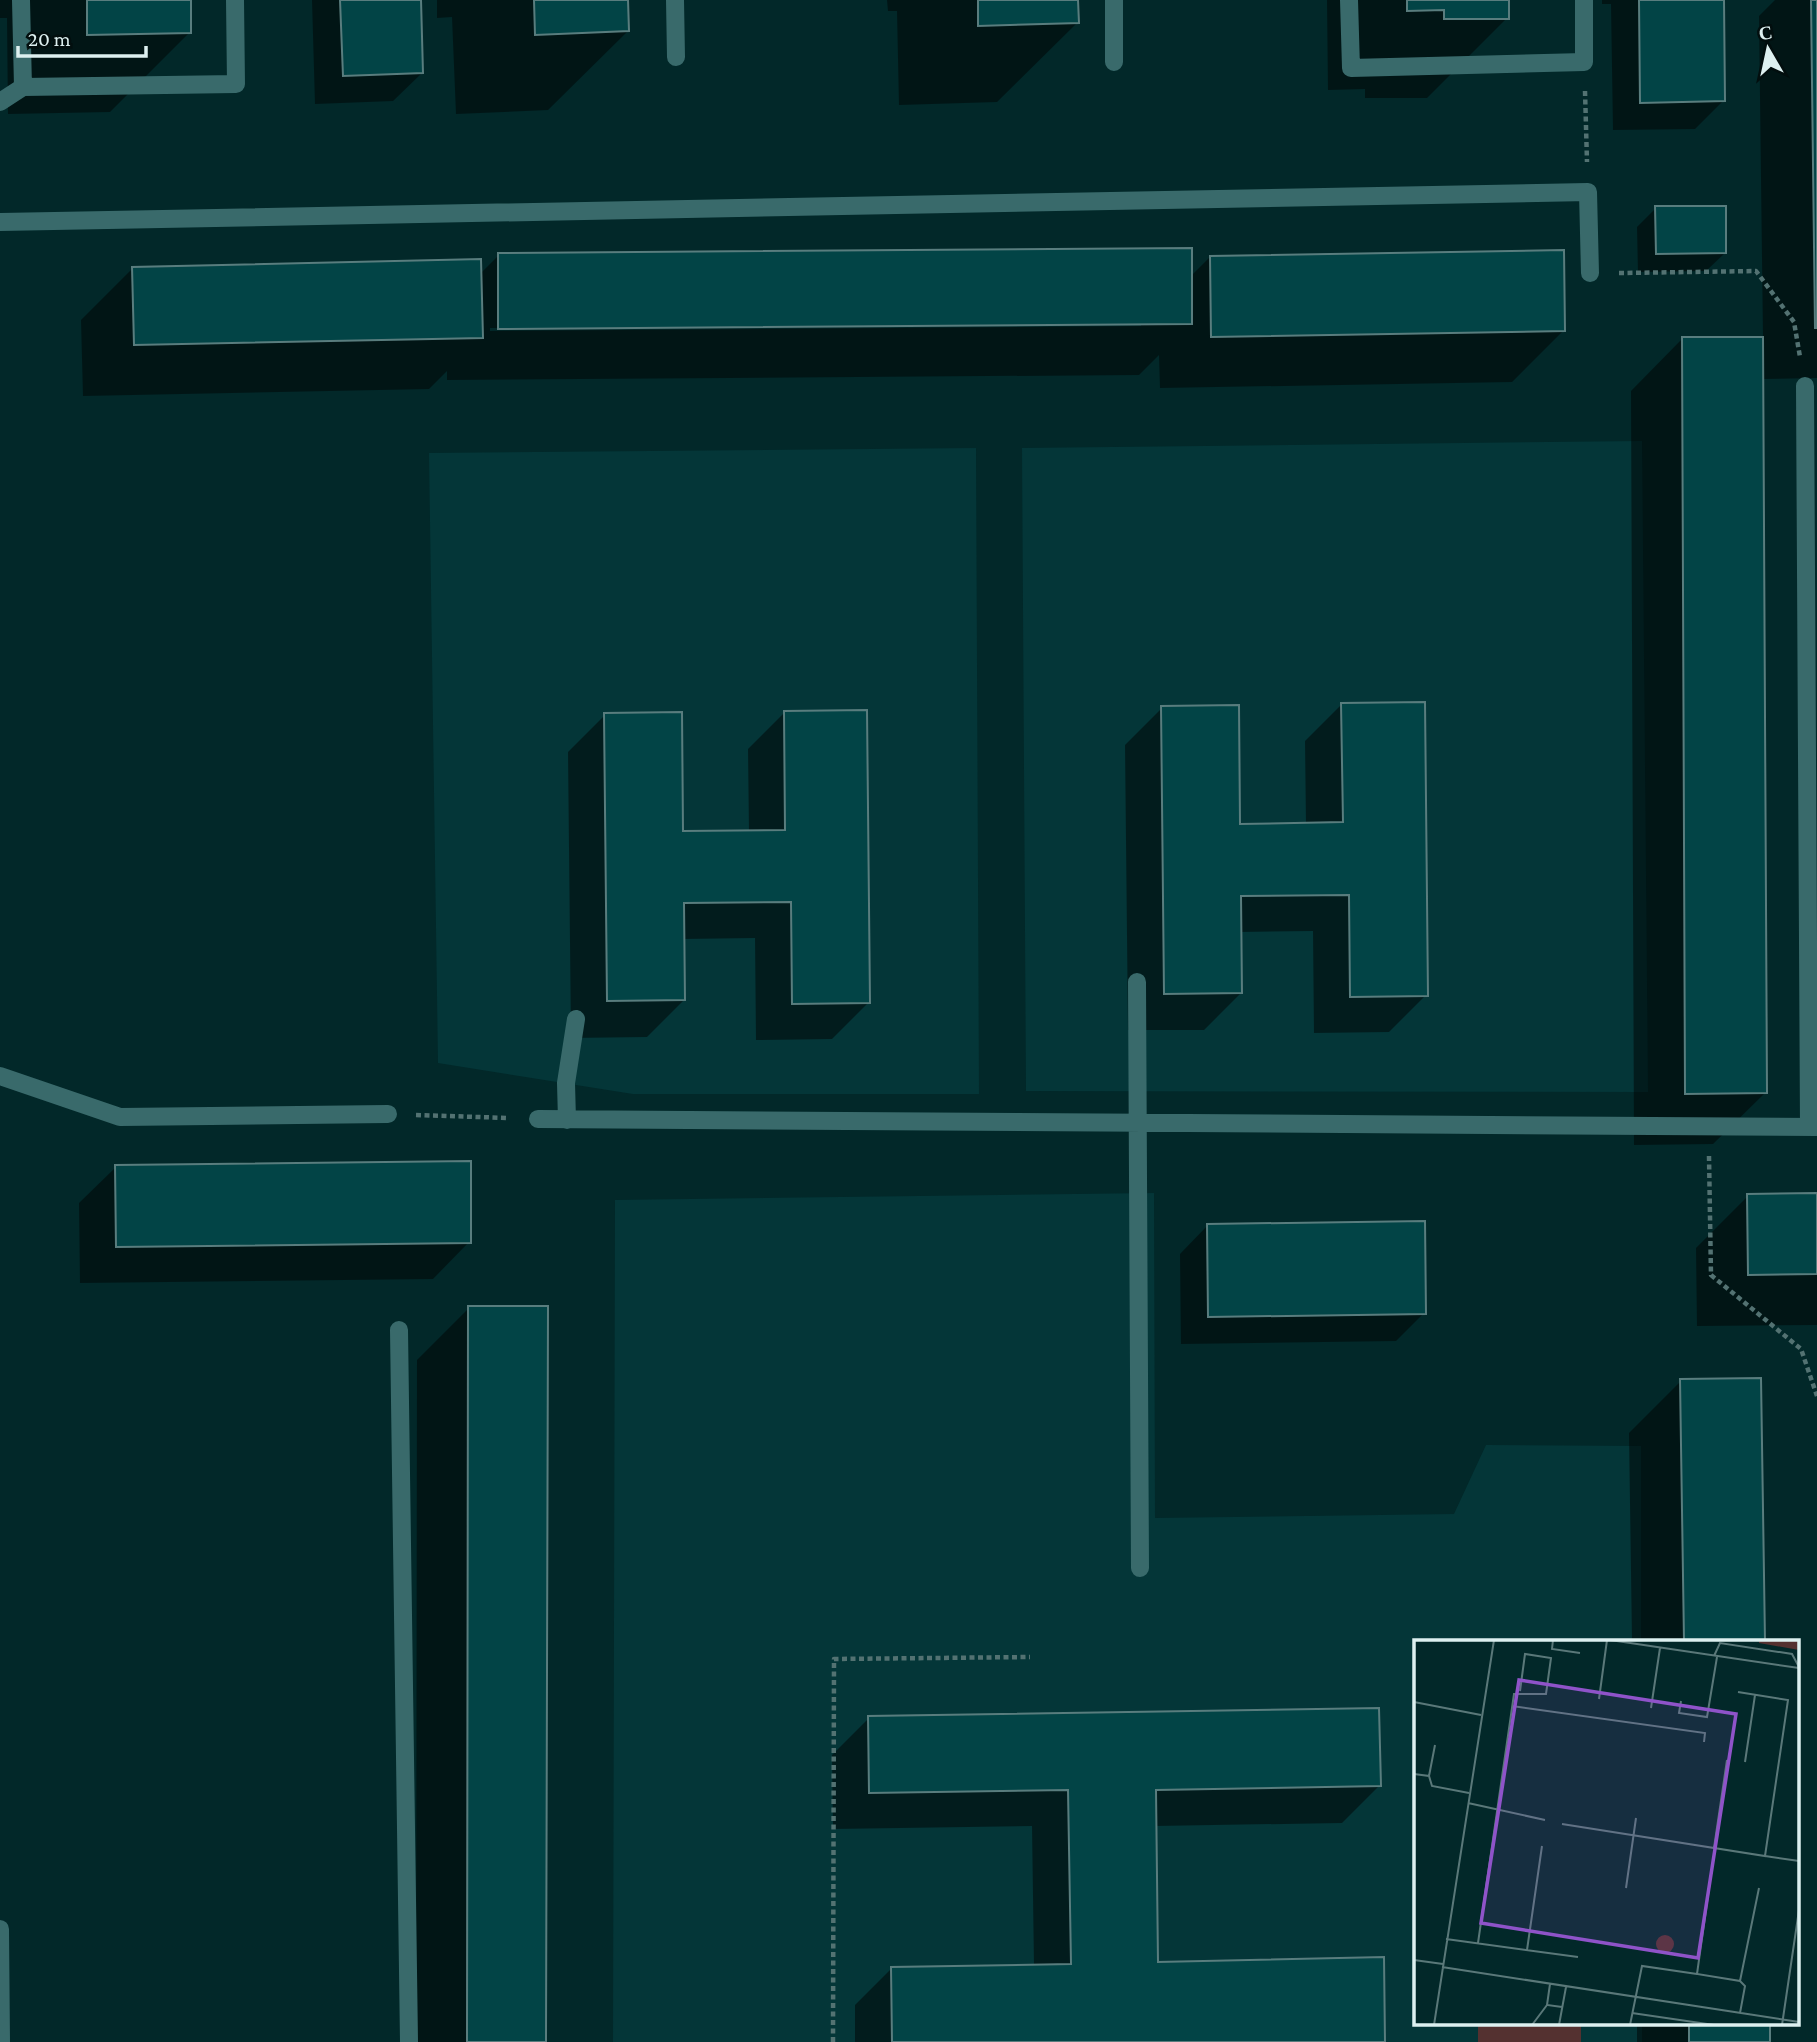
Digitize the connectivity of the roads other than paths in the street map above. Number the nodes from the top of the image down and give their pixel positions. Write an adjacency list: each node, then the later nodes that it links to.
1 (21, 0): 9 (lane)
2 (235, 0): 9 (lane)
3 (675, 0): 7 (lane)
4 (1114, 0): 8 (lane)
5 (1349, 0): 6 (lane)
6 (1584, 0)
7 (676, 57)
8 (1114, 62)
9 (23, 87): 10 (lane)
10 (0, 102)
11 (0, 222): 12 (lane)
12 (1590, 274)
13 (1805, 386): 21 (lane)
14 (1137, 982): 20 (lane)
15 (576, 1019): 19 (lane)
16 (0, 1076): 17 (lane)
17 (388, 1114)
18 (538, 1119): 19 (lane)
19 (567, 1120): 20 (lane)
20 (1138, 1124): 21 (lane); 23 (lane)
21 (1813, 1127)
22 (399, 1330): 26 (lane)
23 (1140, 1568)
24 (0, 1929): 25 (lane)
25 (1, 2042)
26 (409, 2042)

